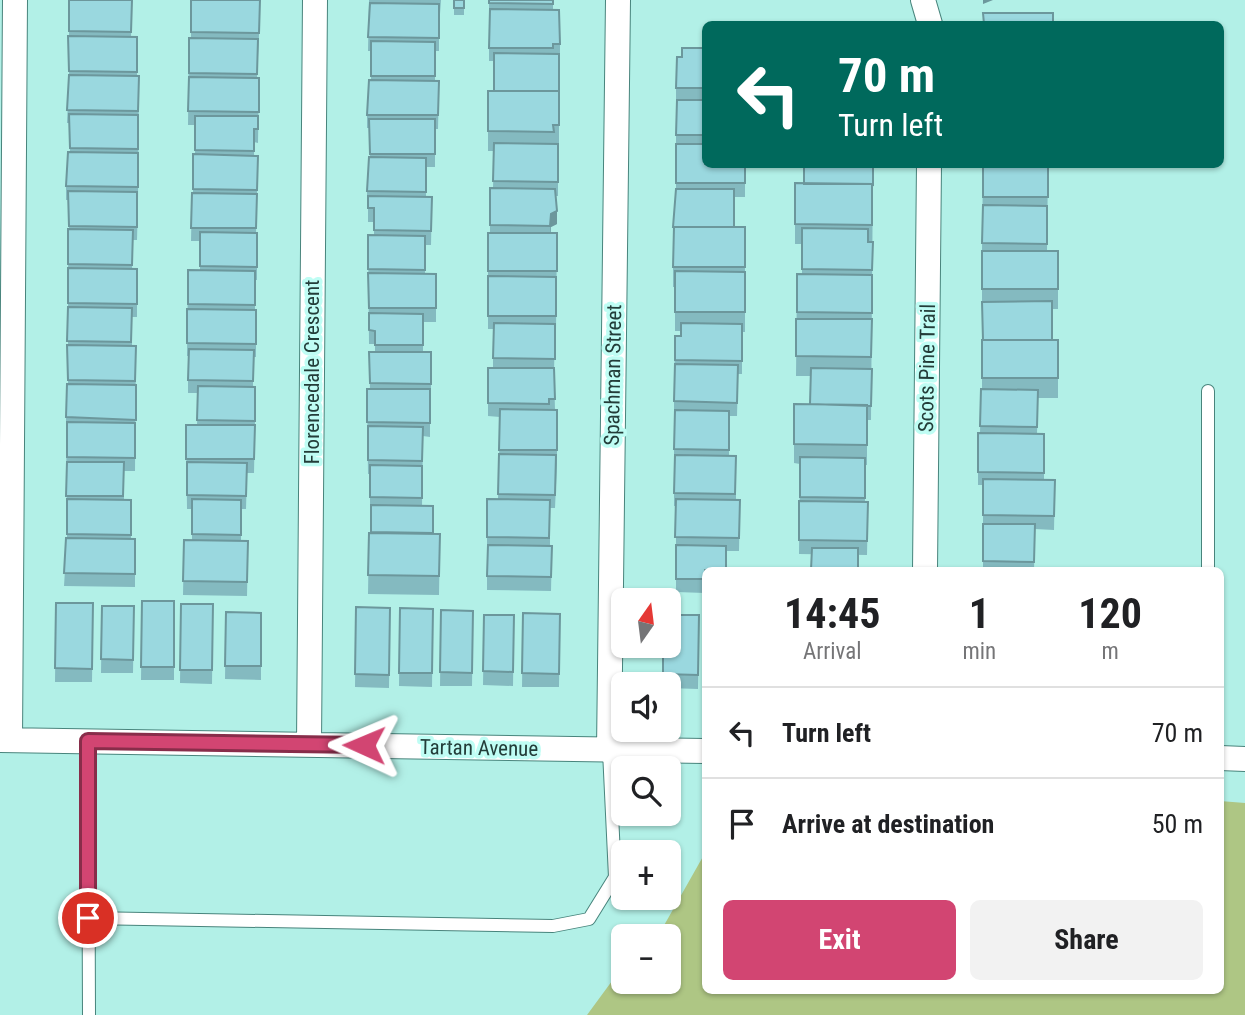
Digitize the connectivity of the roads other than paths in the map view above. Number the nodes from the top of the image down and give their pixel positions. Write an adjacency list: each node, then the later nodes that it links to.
1 (15, 0): 10 (street)
2 (315, 0): 13 (street, Florencedale Crescent)
3 (618, 0): 14 (street, Spachman Street)
4 (923, 0): 5 (street)
5 (929, 21)
6 (929, 168): 8 (street, Scots Pine Trail)
7 (1208, 391): 9 (lane)
8 (925, 567)
9 (1208, 567)
10 (6, 615): 11 (street)
11 (5, 740): 12 (street, Tartan Avenue)
12 (88, 741): 13 (street, Tartan Avenue); 18 (lane)
13 (309, 744): 14 (street, Tartan Avenue)
14 (609, 751): 15 (street, Tartan Avenue); 18 (lane)
15 (702, 751)
16 (1224, 758): 17 (street)
17 (1245, 759)
18 (88, 918): 19 (lane)
19 (89, 1015)

